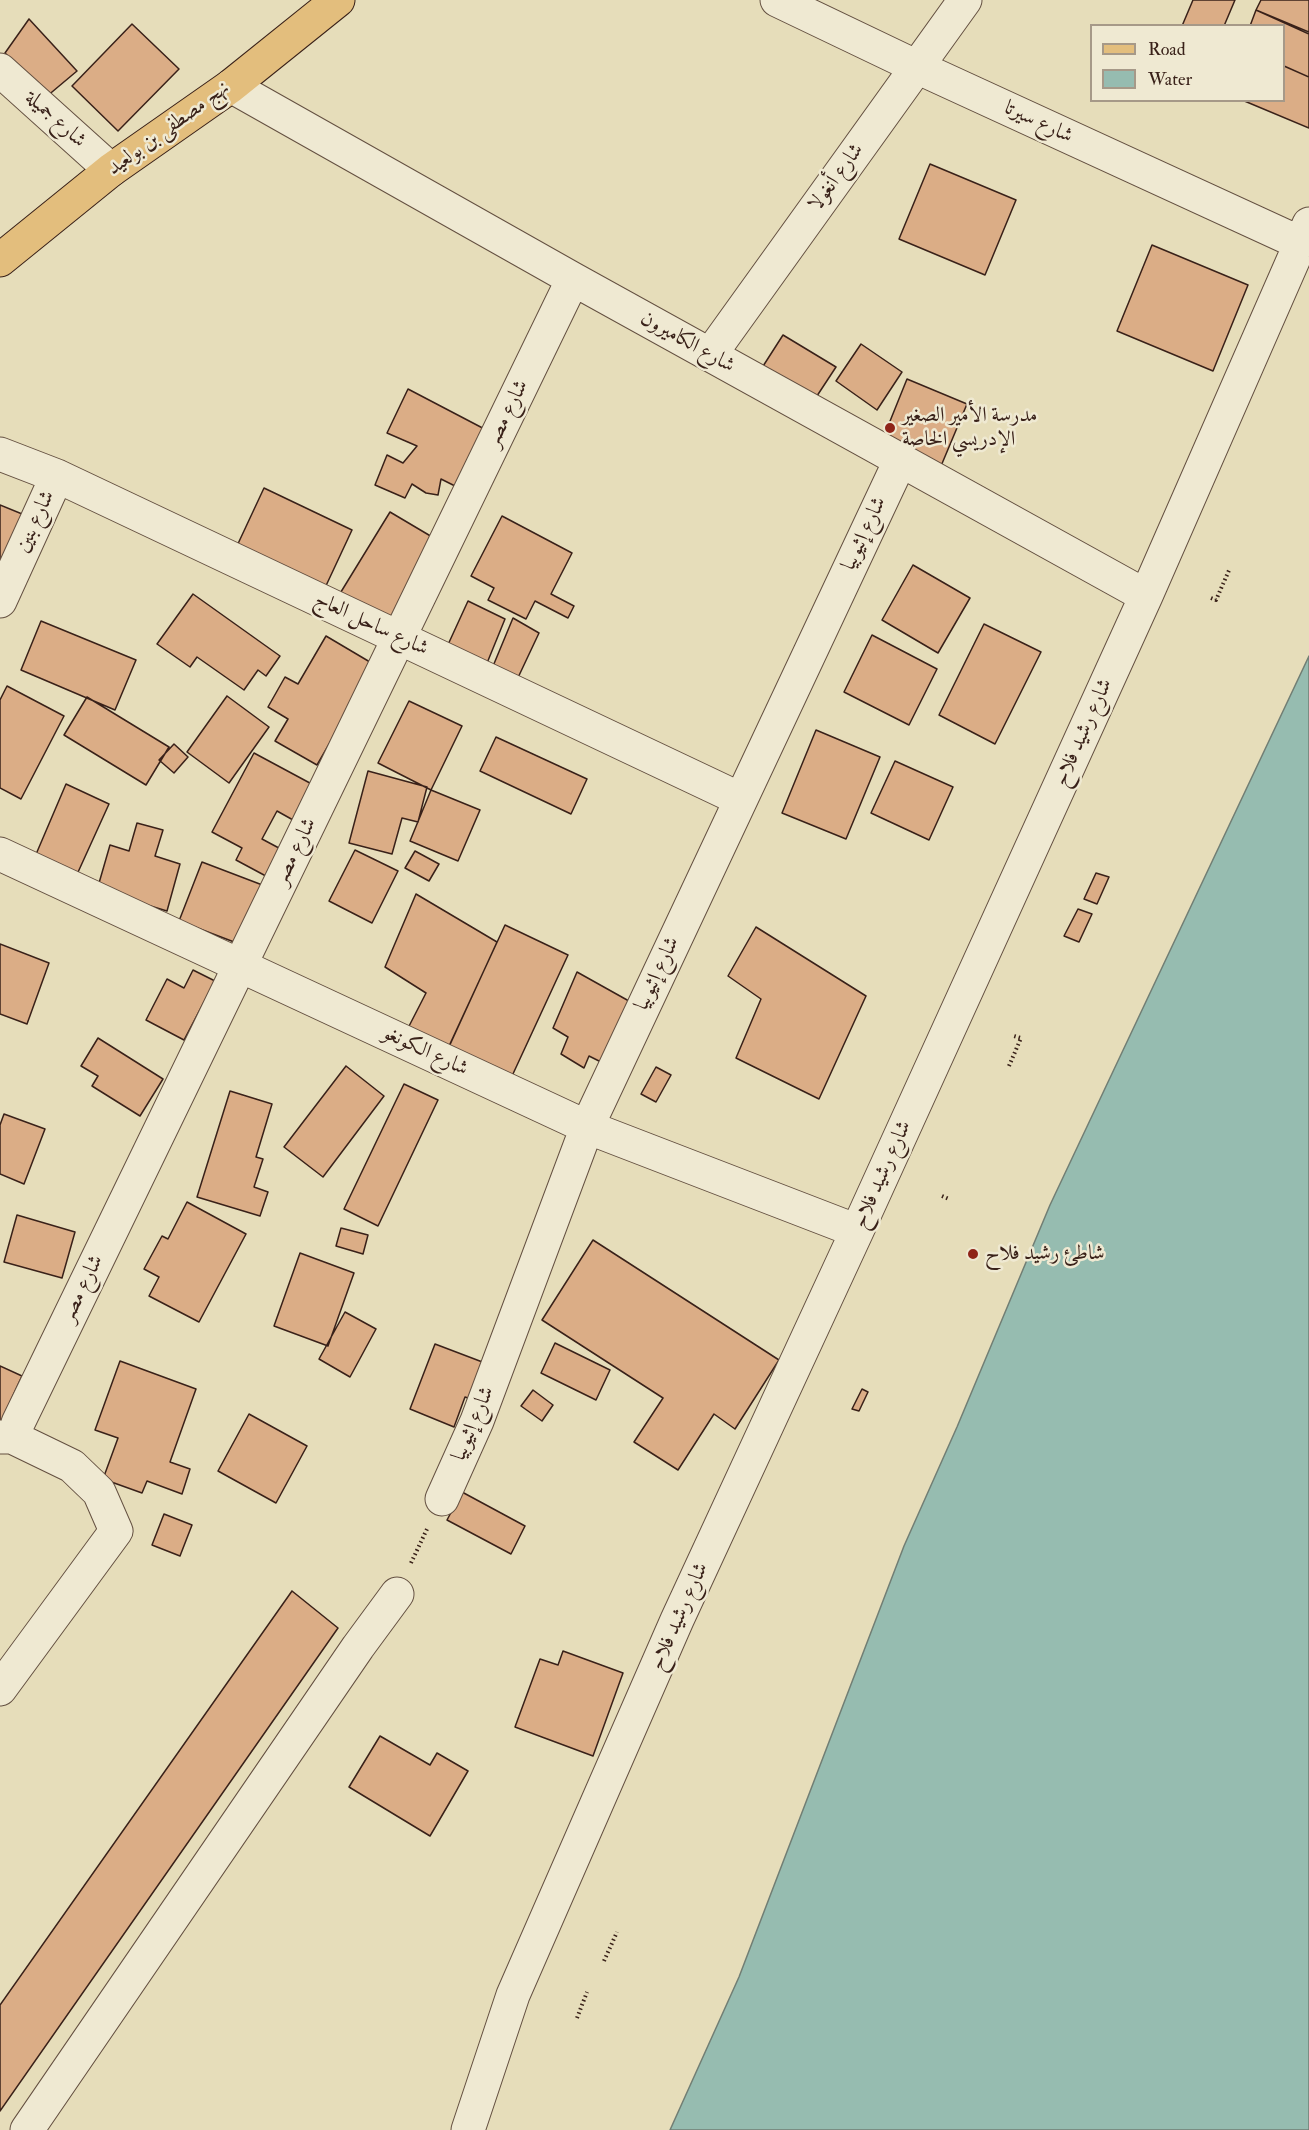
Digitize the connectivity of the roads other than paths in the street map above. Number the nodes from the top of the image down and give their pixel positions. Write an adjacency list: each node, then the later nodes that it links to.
1 (338, 0): 6 (main road, نهج مصطفى بن بولعيد)
2 (777, 0): 4 (street, شارع سيرتا)
3 (965, 0): 4 (street, شارع أنغولا)
4 (917, 67): 8 (street, شارع سيرتا); 11 (street, شارع أنغولا)
5 (0, 70): 7 (street, شارع جميلة)
6 (231, 86): 7 (main road, نهج مصطفى بن بولعيد); 10 (street, شارع الكاميرون)
7 (111, 170): 9 (main road, نهج مصطفى بن بولعيد)
8 (1305, 233): 15 (street, شارع رشيد فلاح)
9 (0, 260)
10 (573, 279): 11 (street, شارع الكاميرون); 17 (street, شارع مصر)
11 (710, 355): 13 (street, شارع الكاميرون)
12 (0, 454): 14 (street, شارع ساحل العاج)
13 (900, 460): 15 (street, شارع الكاميرون); 18 (street, شارع إثيوبيا)
14 (57, 476): 16 (street, شارع بنين); 17 (street, شارع ساحل العاج)
15 (1146, 596): 22 (street, شارع رشيد فلاح)
16 (0, 601)
17 (400, 639): 18 (street, شارع ساحل العاج); 20 (street, شارع مصر)
18 (740, 798): 21 (street, شارع إثيوبيا)
19 (0, 854): 20 (street, شارع الكونغو)
20 (240, 966): 21 (street, شارع الكونغو); 23 (street, شارع مصر)
21 (586, 1127): 22 (street, شارع الكونغو); 24 (street, شارع إثيوبيا)
22 (857, 1231): 28 (street, شارع رشيد فلاح)
23 (9, 1430): 26 (street)
24 (442, 1499)
25 (397, 1594): 27 (street)
26 (0, 1689)
27 (27, 2130)
28 (468, 2130)

